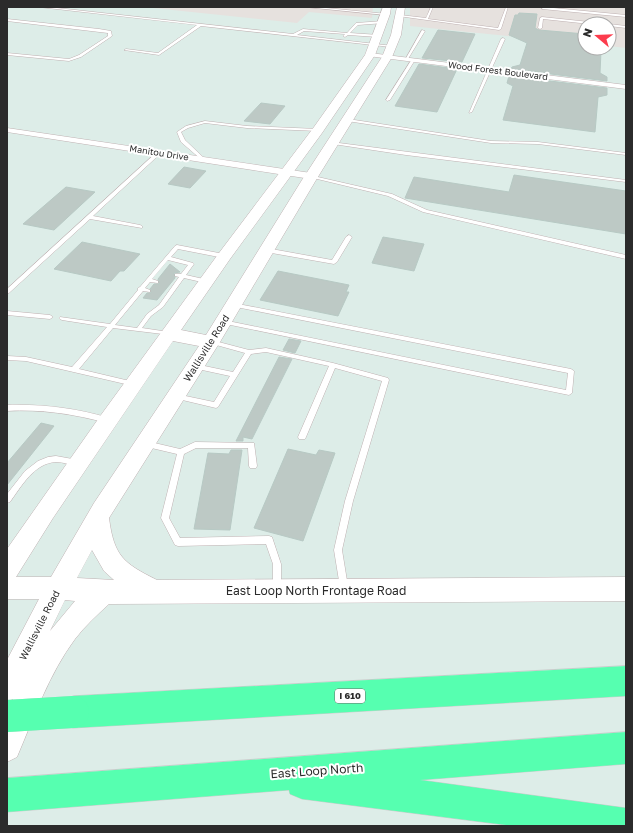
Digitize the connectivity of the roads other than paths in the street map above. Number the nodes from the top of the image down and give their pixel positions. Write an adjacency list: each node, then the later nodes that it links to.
1 (40, 7): 10 (lane)
2 (307, 7): 11 (lane)
3 (432, 7): 7 (lane)
4 (507, 7): 7 (lane)
5 (543, 8): 6 (lane)
6 (626, 16)
7 (427, 18): 11 (lane)
8 (7, 20): 20 (lane)
9 (577, 22): 12 (lane)
10 (200, 25): 15 (lane); 19 (lane)
11 (385, 25): 14 (lane); 14 (lane); 17 (lane); 18 (lane); 18 (main road, Wallisville Road); 21 (street, Wood Forest Boulevard); 29 (main road)
12 (540, 28)
13 (423, 31): 22 (lane)
14 (346, 34): 15 (lane); 17 (lane)
15 (294, 35): 17 (lane)
16 (503, 39): 23 (lane)
17 (341, 40)
18 (391, 46): 21 (main road, Wallisville Road)
19 (126, 50)
20 (7, 54)
21 (387, 57): 22 (street, Wood Forest Boulevard); 27 (main road, Wallisville Road)
22 (410, 60): 23 (street, Wood Forest Boulevard); 25 (lane)
23 (490, 70): 24 (street, Wood Forest Boulevard); 26 (lane)
24 (626, 87)
25 (388, 100)
26 (470, 112)
27 (348, 120): 30 (main road, Wallisville Road); 33 (lane)
28 (7, 130): 32 (street, Manitou Drive)
29 (318, 130): 30 (main road); 34 (lane); 35 (main road)
30 (341, 132): 31 (main road, Wallisville Road)
31 (333, 143): 36 (main road, Wallisville Road); 37 (lane)
32 (159, 153): 34 (street, Manitou Drive); 38 (lane)
33 (626, 154)
34 (203, 160): 35 (street, Manitou Drive)
35 (285, 172): 36 (street, Manitou Drive); 42 (main road)
36 (311, 176): 41 (main road, Wallisville Road); 43 (lane)
37 (626, 181)
38 (90, 217): 39 (lane); 55 (lane)
39 (140, 226)
40 (349, 237): 41 (lane)
41 (266, 250): 42 (main road); 58 (main road, Wallisville Road)
42 (224, 256): 44 (lane); 49 (main road)
43 (626, 257)
44 (167, 258): 45 (lane); 47 (lane)
45 (156, 270): 46 (lane); 48 (lane)
46 (164, 272)
47 (180, 275): 49 (lane); 52 (lane)
48 (148, 280): 50 (lane); 53 (lane)
49 (206, 281): 65 (main road)
50 (156, 282)
51 (170, 284): 52 (lane)
52 (177, 285): 57 (lane)
53 (140, 289): 54 (lane); 63 (lane)
54 (148, 291)
55 (7, 292)
56 (162, 294): 57 (lane)
57 (169, 295): 64 (lane)
58 (233, 305): 62 (main road, Wallisville Road); 62 (lane)
59 (7, 313): 60 (lane)
60 (50, 317)
61 (62, 318): 63 (lane)
62 (223, 322): 66 (main road, Wallisville Road)
63 (111, 326): 64 (lane); 71 (lane)
64 (138, 330): 65 (lane)
65 (169, 334): 66 (main road); 73 (main road)
66 (211, 342): 67 (lane); 70 (main road, Wallisville Road)
67 (249, 352): 69 (lane); 72 (lane)
68 (7, 358): 71 (lane)
69 (333, 365): 77 (lane); 89 (lane)
70 (195, 366): 72 (lane); 74 (main road, Wallisville Road)
71 (74, 370): 73 (lane)
72 (234, 375): 74 (lane)
73 (134, 384): 76 (main road)
74 (176, 396): 78 (main road, Wallisville Road)
75 (7, 408): 76 (lane)
76 (108, 420): 80 (main road)
77 (302, 437)
78 (144, 444): 79 (lane); 83 (main road, Wallisville Road)
79 (181, 452): 81 (lane); 88 (lane)
80 (78, 463): 82 (lane); 84 (main road)
81 (254, 466)
82 (7, 500)
83 (98, 518): 86 (main road, Wallisville Road); 91 (main road)
84 (7, 570)
85 (7, 588): 86 (main road, East Loop North Frontage Road)
86 (58, 588): 90 (main road, East Loop North Frontage Road); 93 (main road, Wallisville Road)
87 (626, 589): 89 (main road, East Loop North Frontage Road)
88 (277, 591): 89 (main road, East Loop North Frontage Road); 91 (main road, East Loop North Frontage Road)
89 (344, 591)
90 (104, 592): 91 (main road, East Loop North Frontage Road); 95 (main road)
91 (155, 592)
92 (626, 681): 94 (highway, I 610, bridge)
93 (7, 688)
94 (7, 716)
95 (7, 747)
96 (626, 748): 97 (highway, East Loop North)
97 (257, 776): 98 (highway, East Loop North); 99 (highway)
98 (7, 795)
99 (626, 826)

